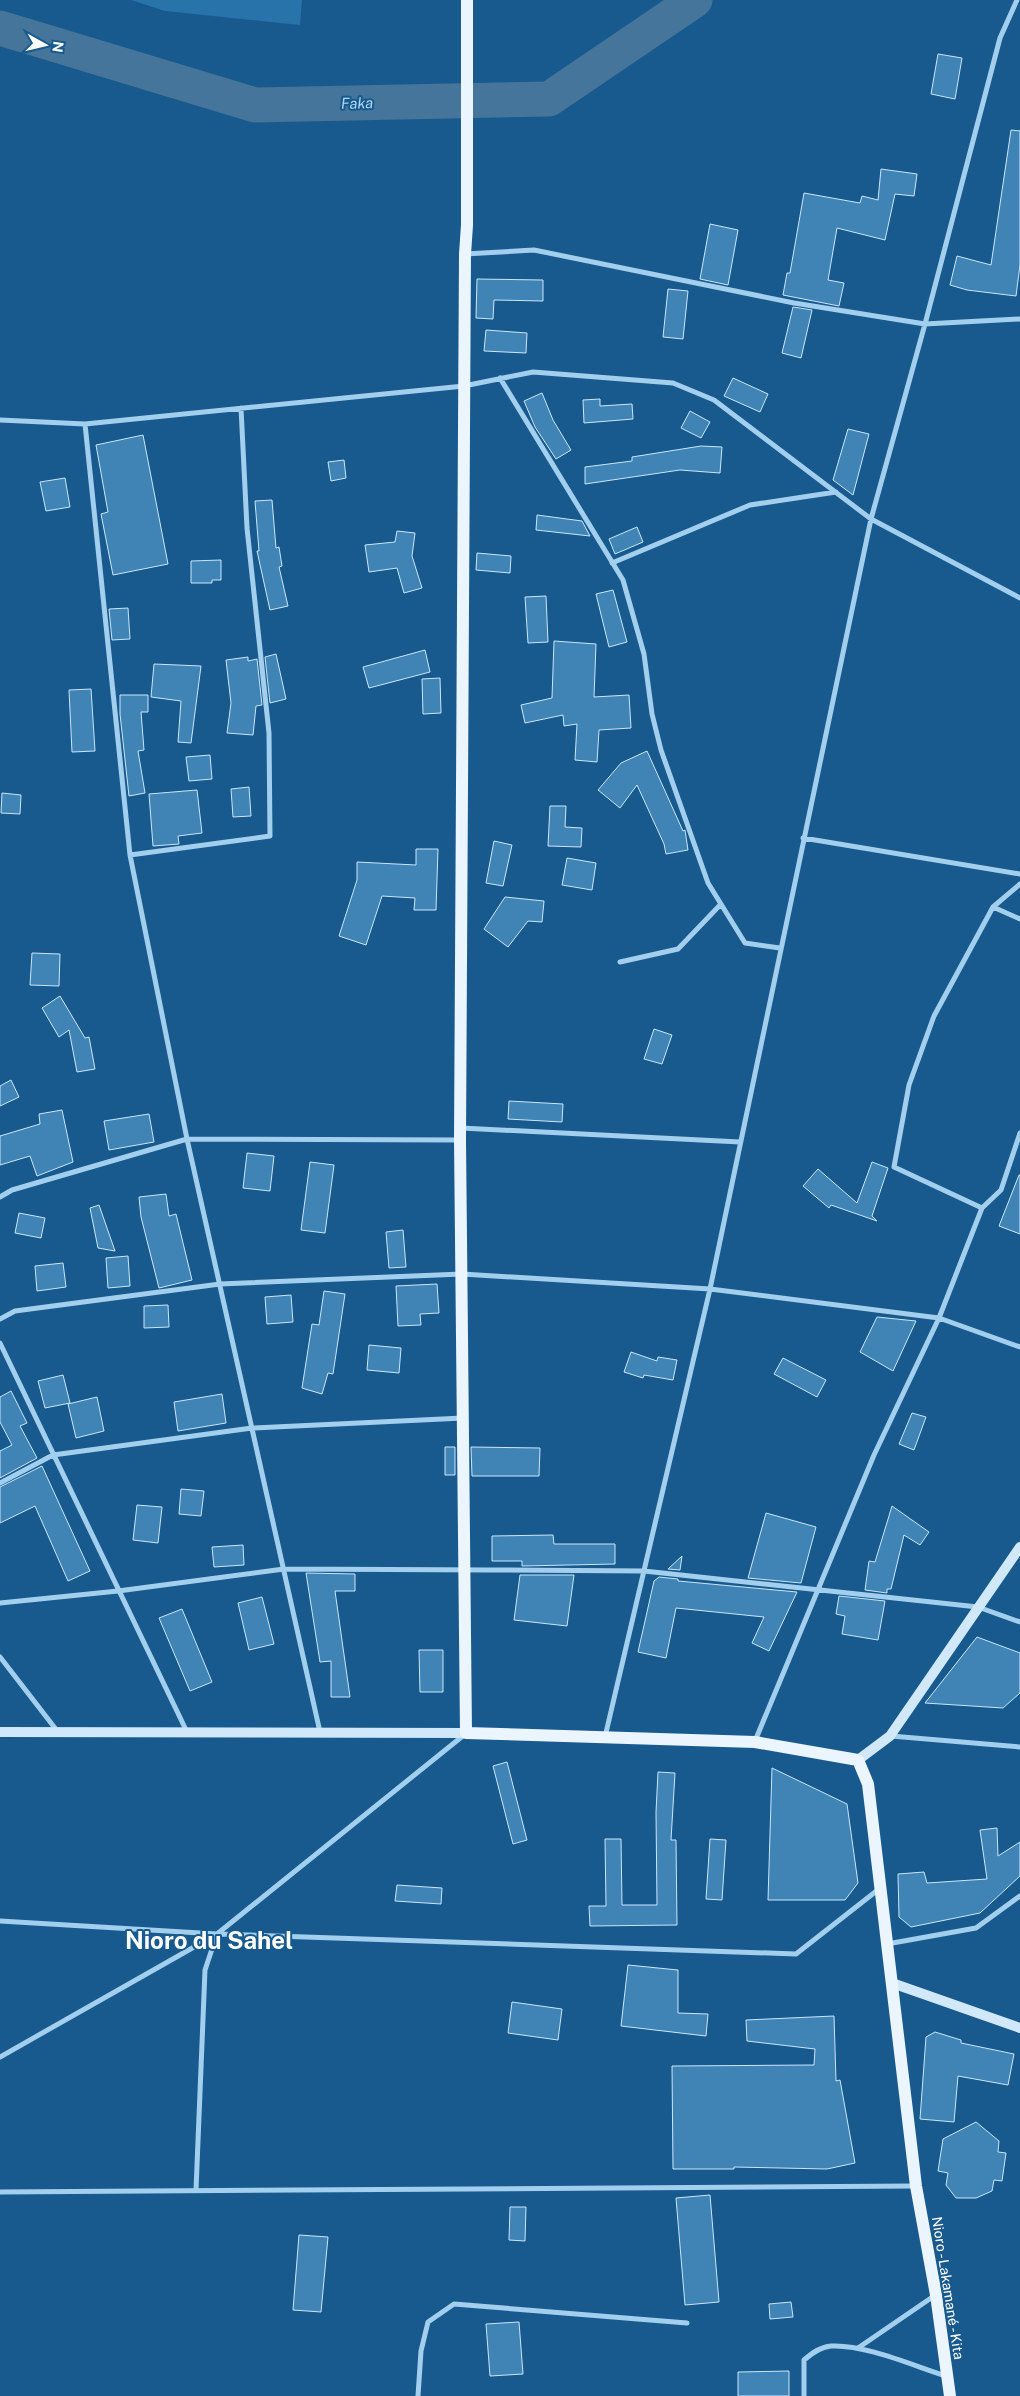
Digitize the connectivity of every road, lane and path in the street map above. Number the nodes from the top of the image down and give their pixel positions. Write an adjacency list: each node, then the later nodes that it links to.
1 (1017, 0): 5 (street)
2 (467, 5): 3 (main road)
3 (465, 254): 5 (street); 7 (main road)
4 (1020, 319): 5 (street)
5 (926, 324): 12 (street)
6 (500, 378): 7 (street); 11 (street); 13 (street)
7 (464, 386): 8 (street); 25 (main road)
8 (242, 408): 10 (street); 16 (street)
9 (0, 420): 10 (street)
10 (84, 424): 16 (street)
11 (836, 492): 12 (street); 13 (street)
12 (871, 519): 14 (street); 15 (street)
13 (612, 563): 19 (street)
14 (1020, 598)
15 (803, 838): 17 (street); 22 (street)
16 (130, 855): 26 (street)
17 (1020, 874)
18 (1020, 884): 20 (street)
19 (720, 904): 22 (street); 23 (street)
20 (993, 907): 21 (street); 29 (street)
21 (1020, 919)
22 (780, 948): 27 (street)
23 (620, 962)
24 (1020, 1133): 29 (street)
25 (460, 1134): 26 (street); 27 (street); 30 (main road)
26 (188, 1140): 28 (street); 31 (street)
27 (740, 1142): 32 (street)
28 (0, 1197)
29 (982, 1208): 33 (street)
30 (462, 1274): 31 (street); 32 (street); 37 (main road)
31 (220, 1284): 34 (street); 38 (street)
32 (710, 1289): 33 (street); 43 (street)
33 (939, 1318): 36 (street); 45 (street)
34 (0, 1319)
35 (0, 1343): 39 (street)
36 (1020, 1348)
37 (463, 1418): 38 (street); 44 (main road)
38 (252, 1428): 39 (street); 42 (street)
39 (53, 1455): 40 (street); 46 (street)
40 (0, 1483)
41 (1020, 1547): 48 (street)
42 (284, 1569): 44 (street); 46 (street); 54 (street)
43 (644, 1570): 44 (street); 45 (street); 57 (street)
44 (465, 1571): 55 (main road)
45 (820, 1588): 48 (street); 58 (street)
46 (118, 1591): 47 (street); 53 (street)
47 (0, 1602)
48 (978, 1607): 49 (street); 56 (street)
49 (1020, 1622)
50 (0, 1657): 52 (street)
51 (0, 1732): 52 (street)
52 (58, 1732): 53 (street)
53 (187, 1733): 54 (street)
54 (320, 1733): 55 (street)
55 (466, 1733): 57 (main road); 64 (street)
56 (890, 1736): 59 (street); 60 (street)
57 (605, 1737): 58 (main road)
58 (755, 1742): 60 (main road)
59 (1020, 1747)
60 (858, 1760): 61 (main road, Nioro - Lakamané - Kita)
61 (880, 1888): 64 (street); 65 (main road, Nioro - Lakamané - Kita)
62 (1020, 1896): 65 (street)
63 (0, 1921): 64 (street)
64 (217, 1934): 68 (street); 70 (street)
65 (887, 1944): 66 (main road, Nioro - Lakamané - Kita)
66 (892, 1983): 67 (street); 69 (main road, Nioro - Lakamané - Kita)
67 (1020, 2028)
68 (0, 2057)
69 (916, 2186): 70 (street); 72 (main road, Nioro - Lakamané - Kita)
70 (196, 2190): 71 (street)
71 (0, 2192)
72 (936, 2295): 74 (street); 75 (main road, Nioro - Lakamané - Kita)
73 (687, 2323): 76 (street)
74 (858, 2348): 75 (street); 77 (street)
75 (946, 2376): 78 (main road, Nioro - Lakamané - Kita)
76 (418, 2396)
77 (804, 2396)
78 (950, 2396)

